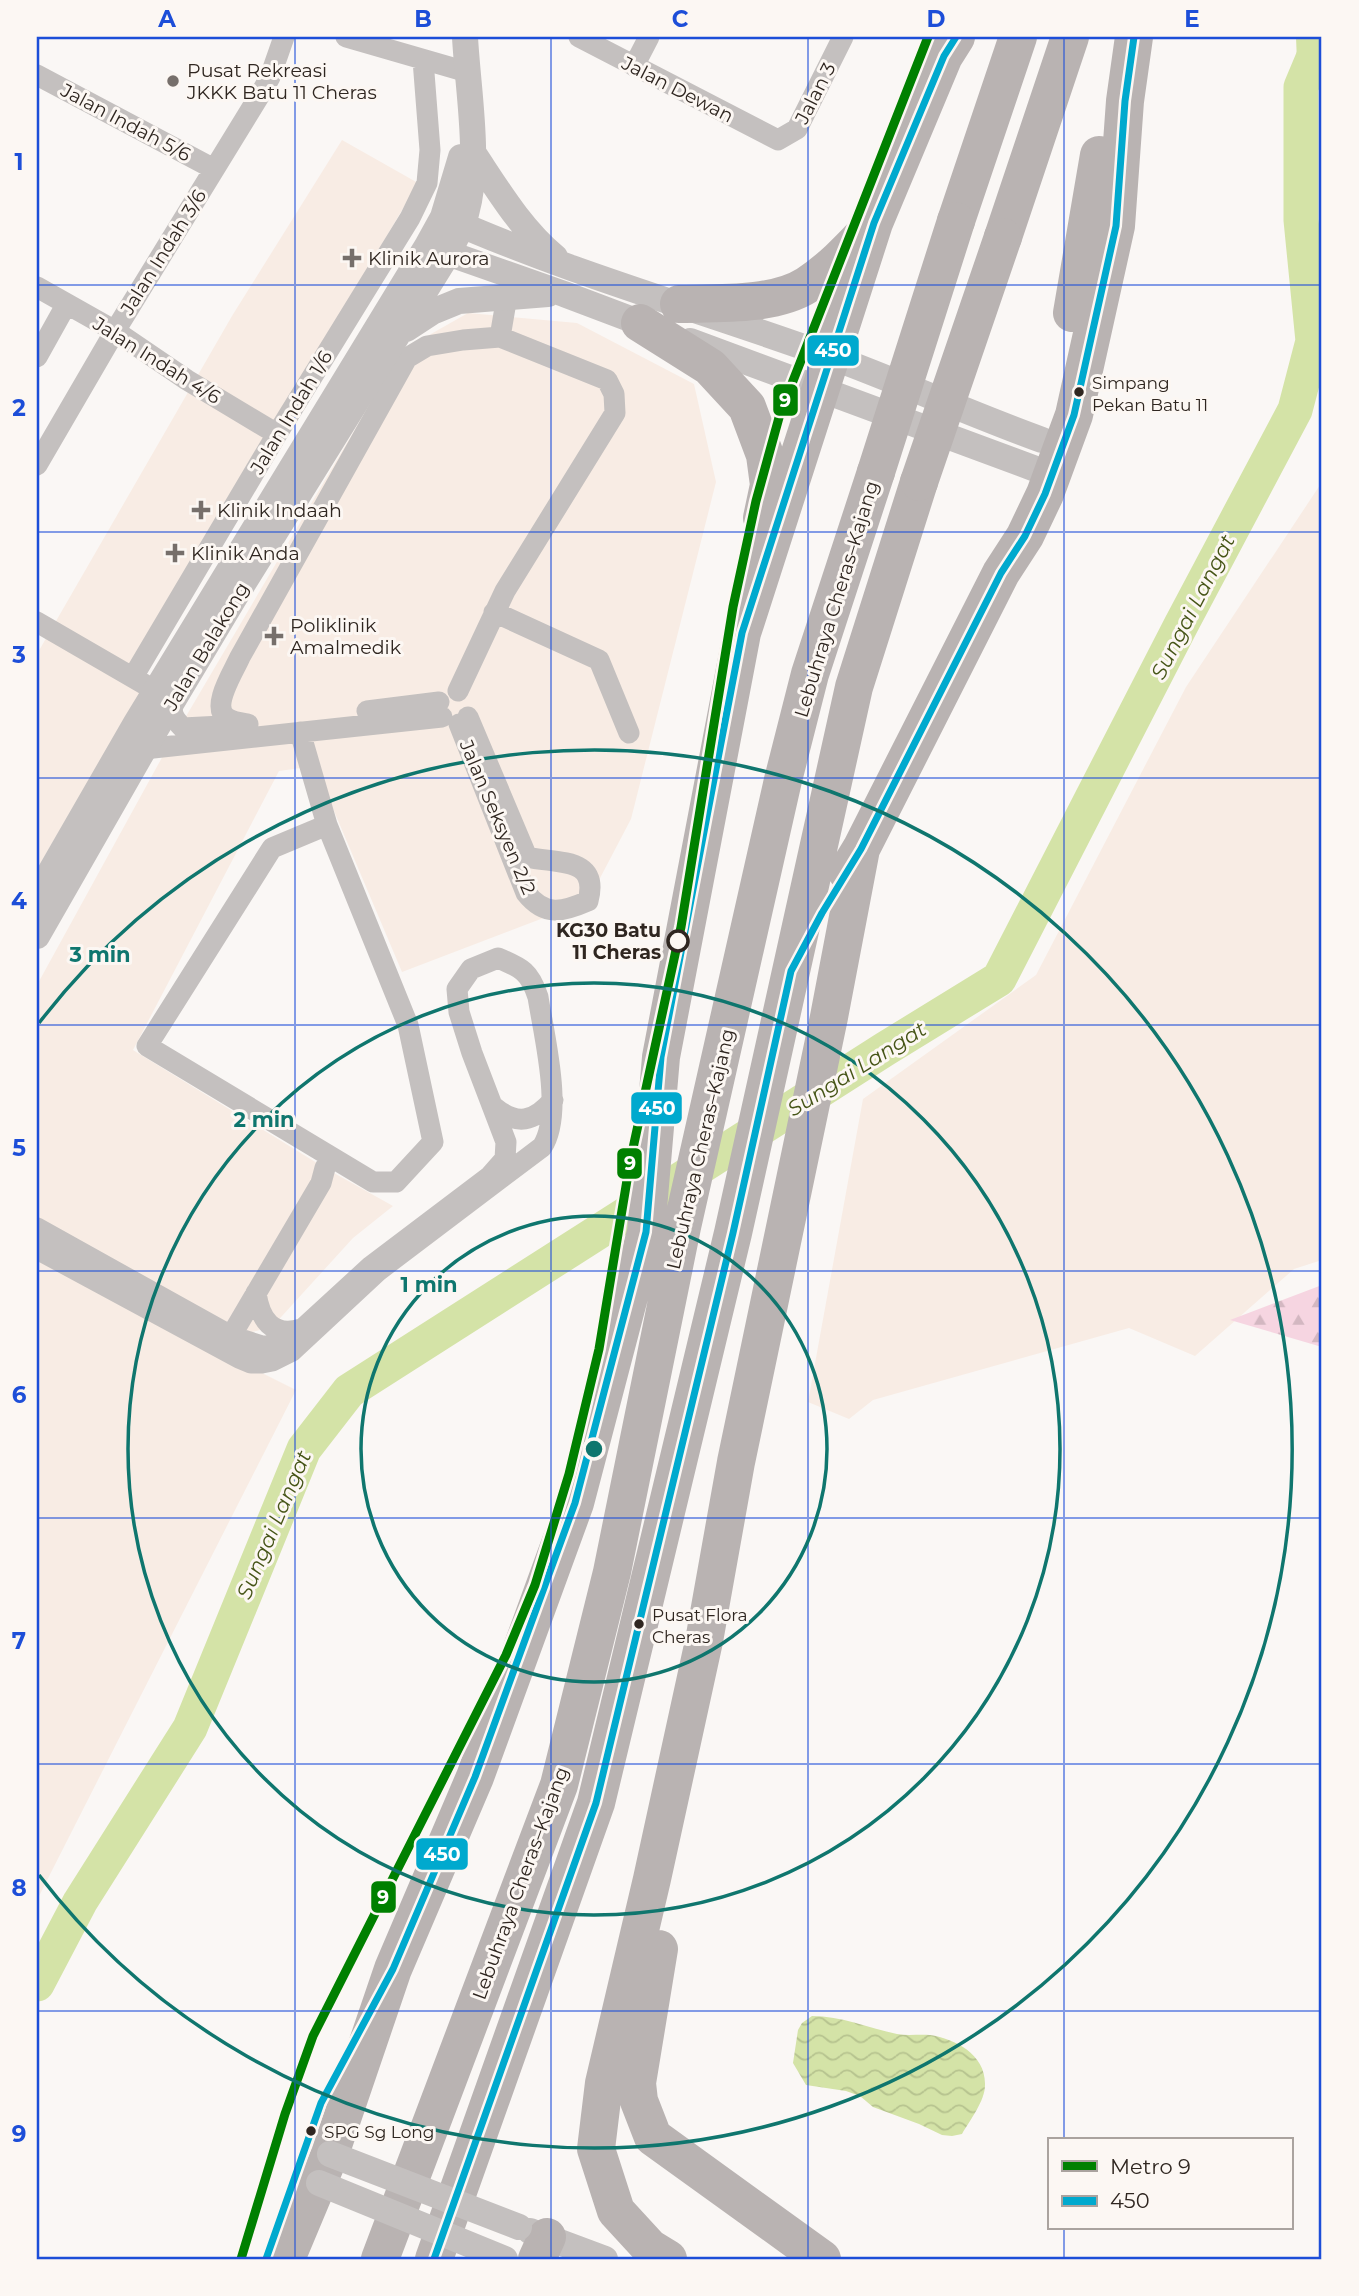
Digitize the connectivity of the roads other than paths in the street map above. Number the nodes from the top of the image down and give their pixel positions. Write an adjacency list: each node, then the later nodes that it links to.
1 (284, 37): 18 (street, Jalan Indah 3/6)
2 (346, 37): 12 (street)
3 (465, 37): 14 (street)
4 (579, 37): 13 (street, Jalan Dewan)
5 (649, 37): 13 (street)
6 (843, 37): 16 (street, Jalan 3)
7 (956, 37): 20 (highway)
8 (1018, 37): 47 (highway, Lebuhraya Cheras–Kajang, bridge)
9 (1070, 37): 52 (highway, bridge)
10 (1126, 37): 35 (highway)
11 (1134, 37): 37 (highway)
12 (423, 60): 14 (street); 34 (street, Jalan Indah 1/6)
13 (634, 66): 16 (street, Jalan Dewan)
14 (467, 72): 17 (street)
15 (37, 75): 18 (street, Jalan Indah 5/6)
16 (778, 140)
17 (472, 146): 19 (street); 22 (street)
18 (214, 169): 29 (street, Jalan Indah 3/6)
19 (453, 221): 21 (street); 22 (street)
20 (874, 223): 26 (highway); 33 (highway)
21 (438, 250): 24 (street); 30 (street, Jalan Balakong); 41 (street, Jalan Balakong)
22 (567, 267): 26 (street)
23 (37, 287): 27 (street, Jalan Indah 4/6)
24 (564, 293): 25 (street); 28 (street)
25 (507, 296): 30 (street); 31 (street)
26 (679, 304): 33 (street)
27 (66, 305): 29 (street, Jalan Indah 4/6); 32 (street)
28 (640, 323): 33 (street); 40 (highway)
29 (115, 331): 34 (street, Jalan Indah 4/6); 36 (street, Jalan Indah 3/6)
30 (396, 335): 41 (street, Jalan Balakong)
31 (500, 337): 38 (street); 43 (street)
32 (37, 357)
33 (825, 373): 35 (street); 40 (highway)
34 (277, 434): 41 (street, Jalan Indah 1/6)
35 (1037, 454): 37 (highway)
36 (37, 465)
37 (1001, 573): 49 (highway)
38 (494, 612): 42 (street); 45 (street)
39 (37, 622): 41 (street)
40 (741, 633): 53 (highway)
41 (154, 690): 43 (street); 46 (street, Jalan Balakong); 50 (street, Jalan Balakong)
42 (452, 715): 42 (street, Jalan Seksyen 2/2); 43 (street); 44 (street)
43 (248, 724)
44 (300, 732): 46 (street); 48 (street)
45 (629, 733)
46 (144, 749): 51 (street, Jalan Balakong)
47 (783, 780): 53 (highway); 58 (highway, Lebuhraya Cheras–Kajang)
48 (327, 825): 56 (street); 56 (street)
49 (861, 849): 52 (highway); 63 (highway)
50 (37, 895)
51 (37, 936)
52 (792, 971): 70 (highway)
53 (679, 1056): 58 (highway)
54 (553, 1100): 55 (street); 55 (street); 62 (street)
55 (494, 1107): 61 (street)
56 (328, 1163): 60 (street); 62 (street)
57 (37, 1228): 62 (street)
58 (660, 1239): 64 (highway); 69 (highway, Lebuhraya Cheras–Kajang)
59 (37, 1249): 62 (street)
60 (256, 1293): 61 (street); 62 (street)
61 (301, 1329): 62 (street)
62 (219, 1335)
63 (652, 1879): 73 (highway); 74 (highway)
64 (393, 1969): 65 (highway); 67 (highway)
65 (325, 2168): 66 (street, bridge); 68 (highway); 71 (street, bridge)
66 (534, 2241): 72 (street)
67 (266, 2259)
68 (286, 2259)
69 (380, 2259)
70 (434, 2259)
71 (505, 2259)
72 (605, 2259)
73 (668, 2259)
74 (822, 2259)

